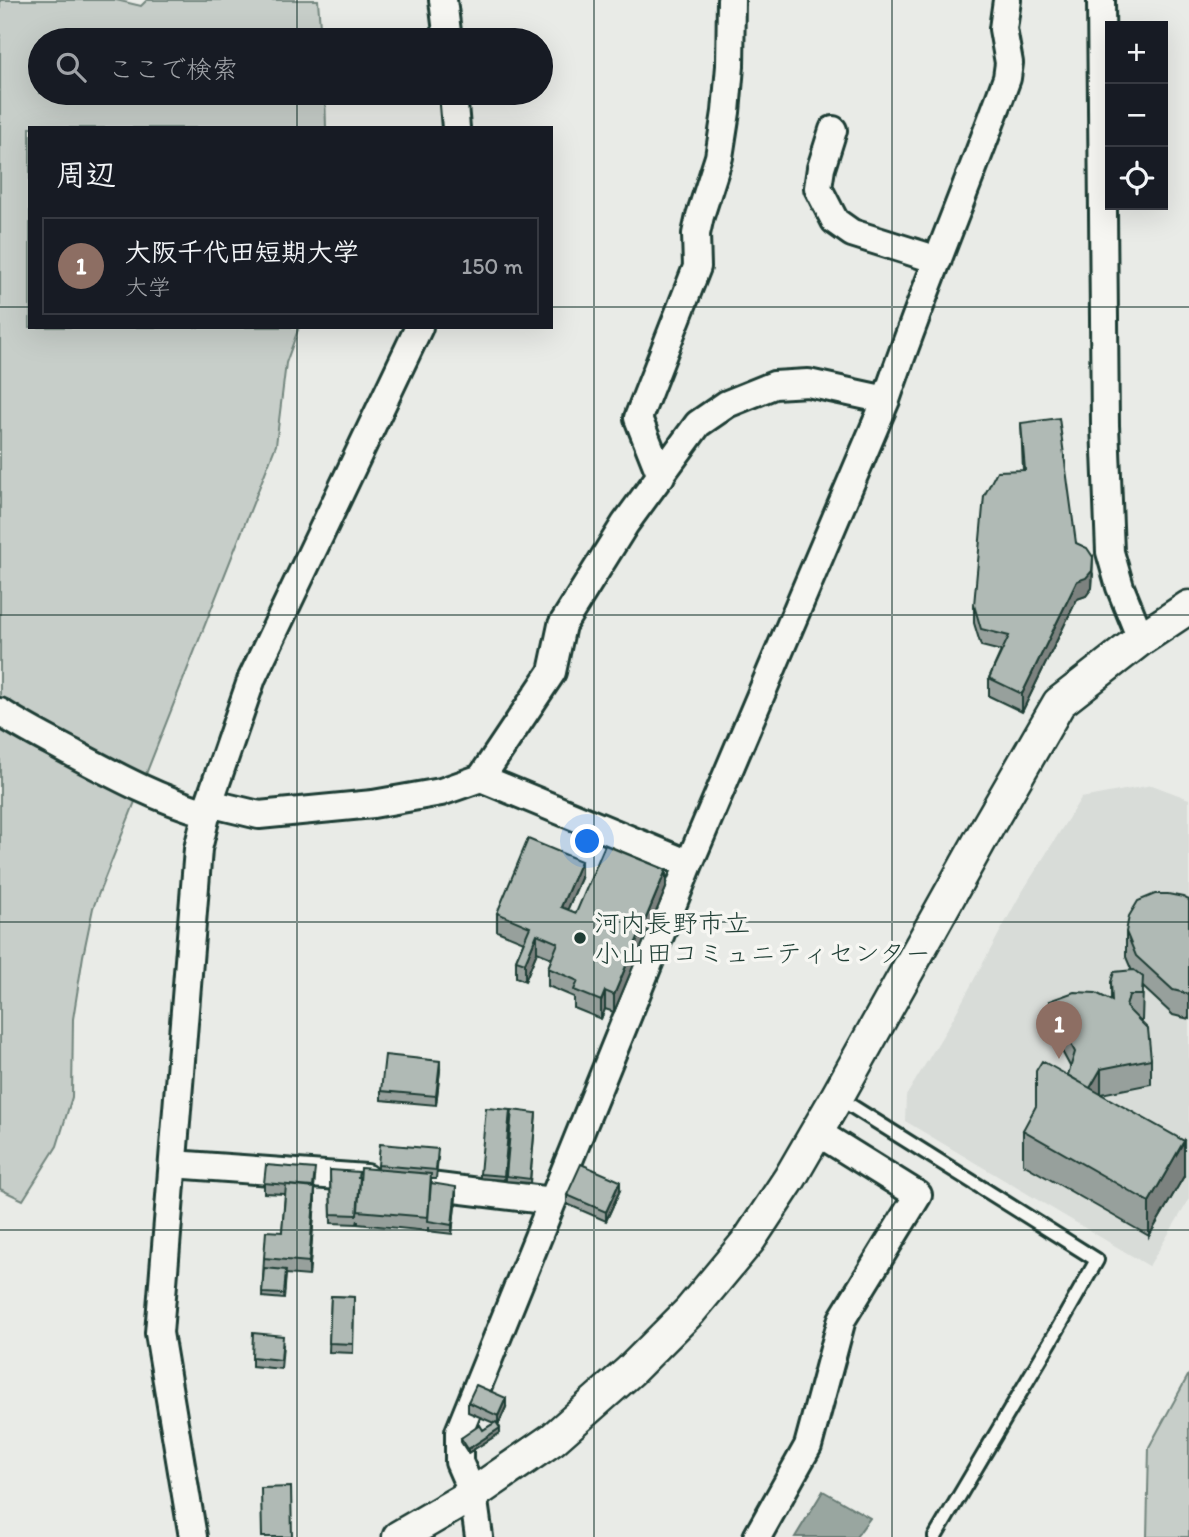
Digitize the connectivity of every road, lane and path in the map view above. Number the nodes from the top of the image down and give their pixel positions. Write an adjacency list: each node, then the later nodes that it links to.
1 (443, 0): 5 (street)
2 (731, 0): 12 (street)
3 (1007, 0): 9 (street)
4 (1101, 0): 14 (street)
5 (446, 28)
6 (454, 105): 7 (street)
7 (456, 126)
8 (833, 130): 9 (street)
9 (938, 260): 11 (street)
10 (418, 329): 17 (street)
11 (886, 400): 12 (street); 18 (street)
12 (661, 475): 16 (street)
13 (1189, 607): 14 (street)
14 (1141, 639): 19 (street)
15 (0, 712): 17 (street)
16 (481, 778): 17 (street); 18 (street)
17 (208, 808): 21 (street)
18 (689, 864): 22 (street)
19 (837, 1097): 20 (street); 28 (lane)
20 (817, 1132): 23 (street); 27 (street)
21 (173, 1164): 22 (street); 24 (street)
22 (552, 1201): 23 (street)
23 (473, 1494): 25 (street); 26 (street)
24 (193, 1537)
25 (400, 1537)
26 (479, 1537)
27 (757, 1537)
28 (934, 1537)

